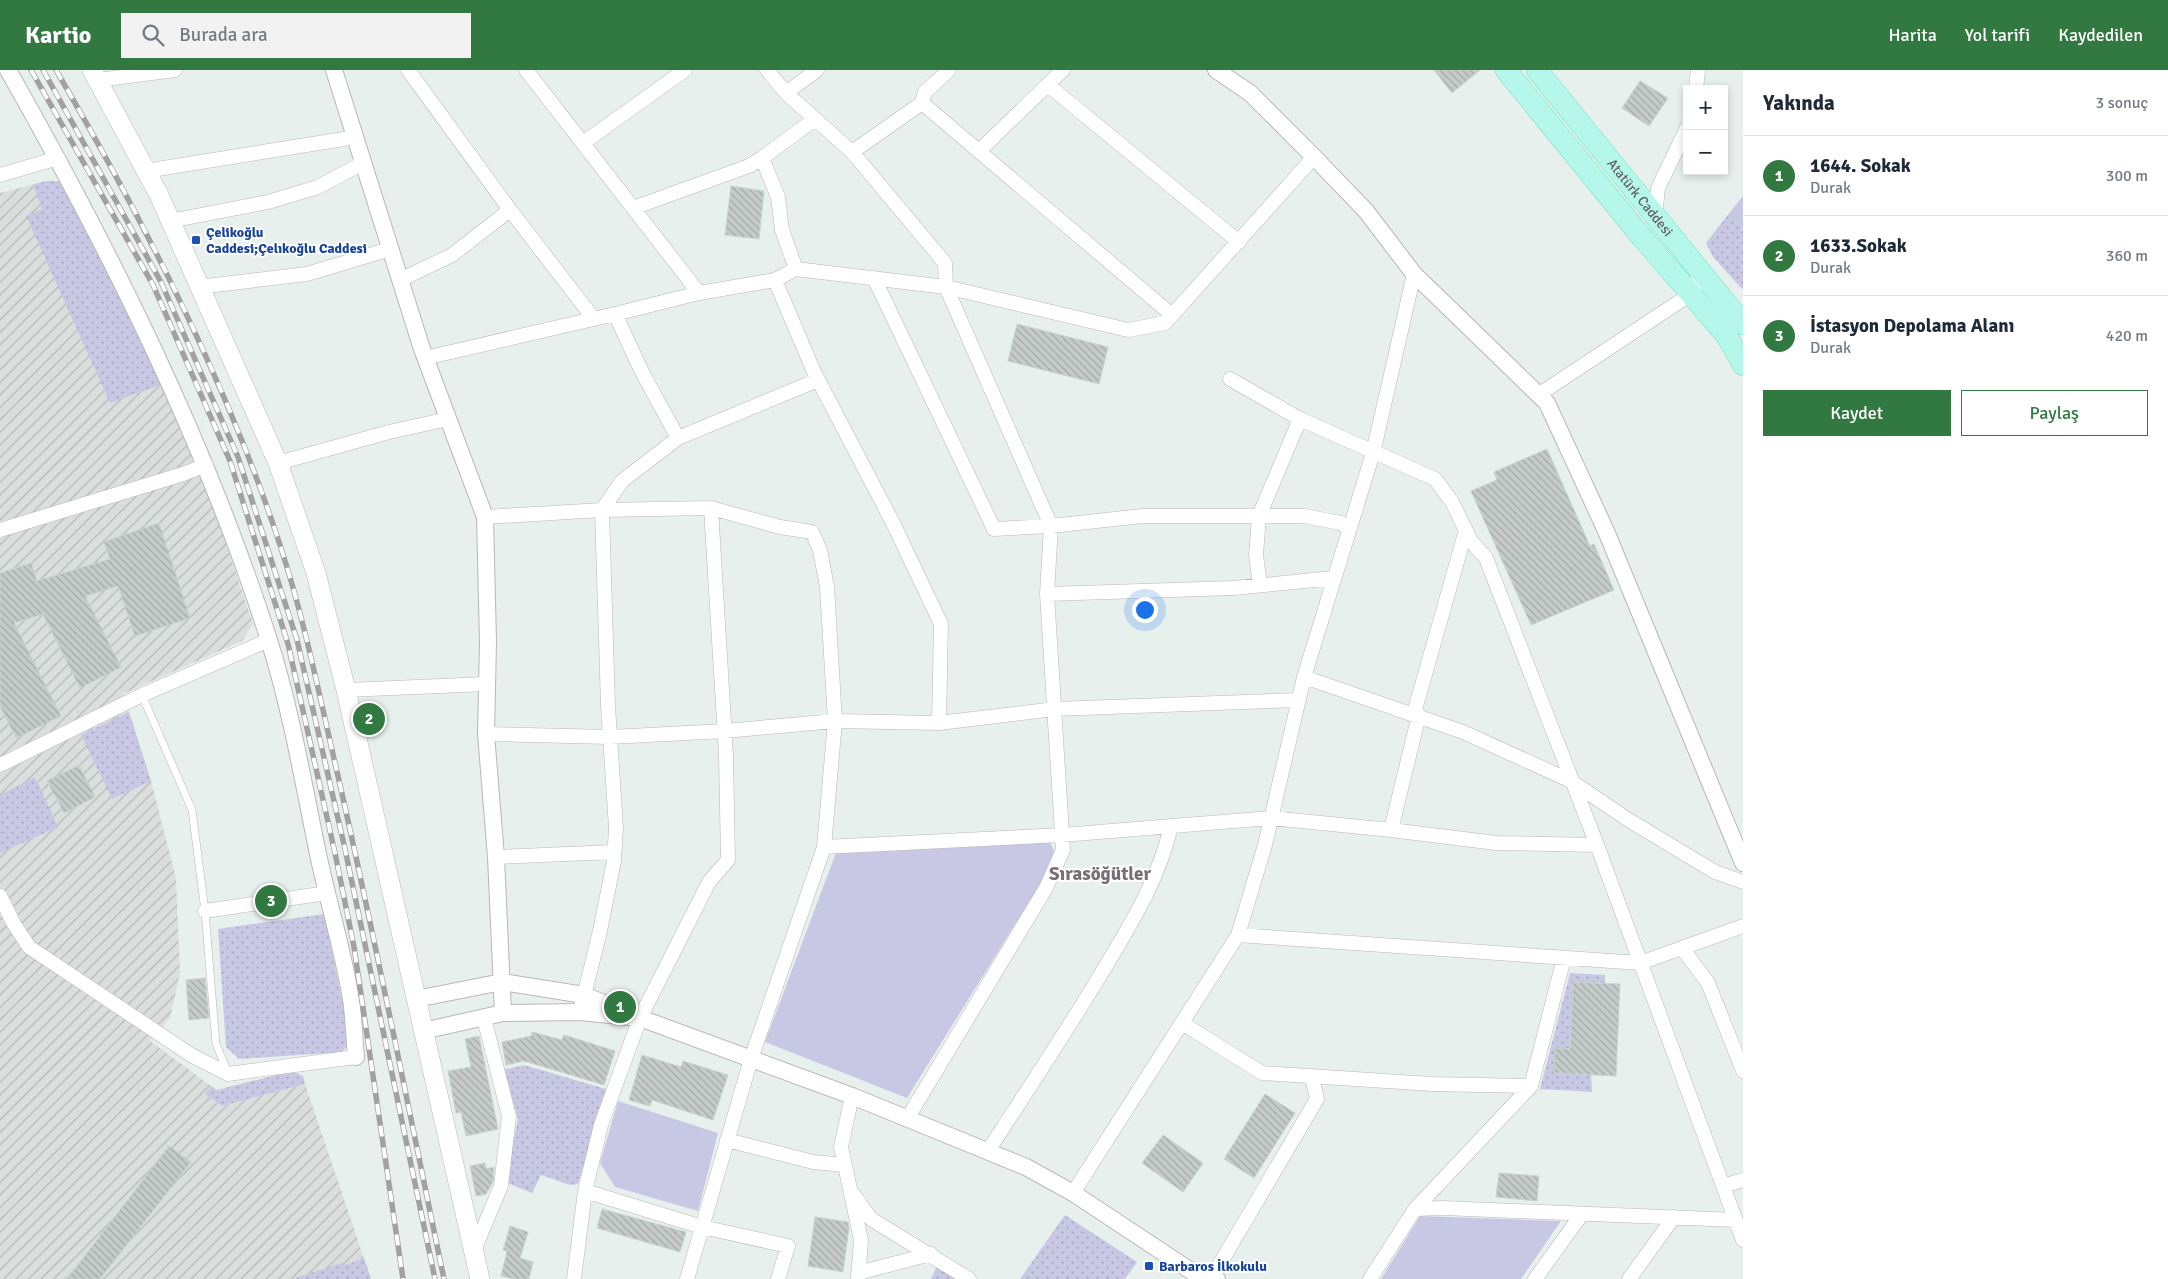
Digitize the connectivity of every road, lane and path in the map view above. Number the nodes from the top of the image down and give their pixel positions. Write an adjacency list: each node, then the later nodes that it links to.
1 (8, 70): 27 (street)
2 (175, 70): 15 (street)
3 (334, 70): 22 (street)
4 (408, 70): 33 (street)
5 (526, 70): 23 (street)
6 (685, 70): 23 (street)
7 (767, 70): 18 (street)
8 (817, 70): 18 (street)
9 (949, 70): 19 (street)
10 (1063, 70): 16 (street)
11 (1216, 70): 26 (street)
12 (1506, 70): 47 (main road)
13 (1698, 70): 17 (street)
14 (1544, 74): 34 (main road, Atatürk Caddesi)
15 (95, 75): 30 (main road)
16 (1048, 85): 24 (street); 36 (street)
17 (1696, 85)
18 (786, 93): 20 (street)
19 (922, 103): 24 (street); 25 (street)
20 (815, 119): 25 (street); 28 (street)
21 (1686, 130): 34 (street)
22 (356, 138): 29 (street); 30 (street)
23 (583, 143): 32 (street)
24 (979, 151): 49 (street)
25 (852, 152): 45 (street)
26 (1314, 157): 36 (street); 40 (street)
27 (58, 158): 31 (street); 62 (street)
28 (762, 158): 32 (street); 38 (street)
29 (363, 163): 35 (street); 37 (street)
30 (145, 171): 35 (main road)
31 (0, 175)
32 (633, 208): 46 (street)
33 (510, 210): 42 (street); 50 (street)
34 (1655, 217): 39 (main road, Atatürk Caddesi)
35 (170, 221): 44 (main road)
36 (1239, 242): 49 (street)
37 (390, 249): 42 (street); 44 (street)
38 (796, 269): 41 (street); 43 (street)
39 (1700, 272): 47 (street); 51 (main road, Atatürk Caddesi)
40 (1414, 274): 56 (street); 60 (street)
41 (874, 278): 45 (street); 67 (street)
42 (400, 280): 52 (street)
43 (775, 280): 46 (street); 55 (street)
44 (198, 287): 61 (main road)
45 (946, 287): 49 (street); 67 (street)
46 (699, 293): 48 (street)
47 (1691, 294): 53 (main road); 56 (street)
48 (615, 314): 50 (street); 59 (street)
49 (1172, 315)
50 (594, 319): 52 (street)
51 (1743, 324)
52 (425, 358): 57 (street)
53 (1743, 364)
54 (1230, 379): 58 (street)
55 (818, 380): 59 (street); 83 (street)
56 (1538, 395): 97 (street)
57 (448, 419): 61 (street); 66 (street)
58 (1300, 419): 60 (street); 65 (street)
59 (678, 438): 64 (street)
60 (1373, 453): 69 (street); 70 (street)
61 (278, 463): 77 (main road)
62 (206, 465): 68 (street); 74 (street)
63 (712, 508): 64 (street); 82 (street); 84 (street)
64 (602, 510): 66 (street); 86 (street)
65 (1259, 516): 67 (street); 69 (street); 72 (street)
66 (485, 517): 76 (street)
67 (1051, 526): 73 (street)
68 (0, 530)
69 (1349, 530): 71 (street)
70 (1466, 530): 81 (street); 88 (street)
71 (1334, 578): 72 (street); 75 (street)
72 (1260, 585): 73 (street)
73 (1047, 594): 80 (street)
74 (269, 640): 78 (street); 99 (street)
75 (1304, 677): 79 (street); 81 (street)
76 (487, 684): 77 (street); 85 (street)
77 (346, 690): 109 (main road)
78 (142, 695): 87 (street); 101 (lane)
79 (1298, 700): 80 (street); 89 (street)
80 (1054, 709): 83 (street); 92 (street)
81 (1416, 714): 88 (street); 91 (street)
82 (835, 721): 83 (street); 84 (street); 94 (street)
83 (939, 723)
84 (725, 731): 86 (street); 113 (street)
85 (486, 734): 86 (street); 96 (street)
86 (610, 737): 95 (street)
87 (0, 765)
88 (1571, 781): 93 (street); 98 (street)
89 (1271, 818): 90 (street); 91 (street); 103 (street)
90 (1171, 826): 92 (street); 125 (street)
91 (1391, 830): 93 (street)
92 (1062, 835): 94 (street); 123 (street)
93 (1597, 845): 106 (street)
94 (824, 847): 117 (street)
95 (614, 852): 96 (street); 108 (street)
96 (496, 857): 107 (street)
97 (1743, 863)
98 (1743, 882)
99 (327, 893): 101 (street); 116 (street)
100 (0, 896): 119 (street)
101 (205, 910): 119 (lane)
102 (1743, 926): 104 (street)
103 (1238, 935): 105 (street); 114 (street)
104 (1682, 948): 106 (street); 118 (street)
105 (1564, 958): 106 (street); 121 (street)
106 (1640, 963): 128 (street)
107 (502, 982): 108 (street); 109 (street); 111 (street)
108 (584, 995): 110 (street); 113 (street)
109 (416, 999): 115 (main road)
110 (580, 1012): 111 (street); 113 (street)
111 (504, 1013): 112 (street)
112 (484, 1018): 115 (street); 138 (street)
113 (640, 1018): 117 (street); 130 (street)
114 (1182, 1023): 120 (street); 131 (street)
115 (423, 1030): 138 (main road)
116 (356, 1057): 119 (street)
117 (751, 1060): 122 (street); 124 (street)
118 (1743, 1071)
119 (228, 1074)
120 (1312, 1077): 121 (street); 141 (street)
121 (1531, 1086): 132 (street)
122 (852, 1096): 123 (street); 126 (street)
123 (907, 1119): 125 (street)
124 (727, 1140): 126 (street); 136 (street)
125 (988, 1151): 131 (street)
126 (845, 1165): 129 (street)
127 (1743, 1180): 128 (street)
128 (1723, 1186): 135 (street)
129 (850, 1189): 139 (street); 140 (street)
130 (585, 1191): 136 (street); 143 (street)
131 (1073, 1192): 141 (street)
132 (1415, 1209): 133 (street); 147 (street)
133 (1582, 1214): 134 (street); 148 (street)
134 (1674, 1217): 135 (street); 149 (street)
135 (1736, 1220): 137 (street)
136 (702, 1227): 144 (street); 145 (street)
137 (1743, 1240)
138 (474, 1250): 142 (main road)
139 (931, 1254): 140 (street); 146 (street)
140 (858, 1276)
141 (1214, 1278)
142 (480, 1279)
143 (574, 1279)
144 (687, 1279)
145 (778, 1279)
146 (969, 1279)
147 (1370, 1279)
148 (1536, 1279)
149 (1629, 1279)

